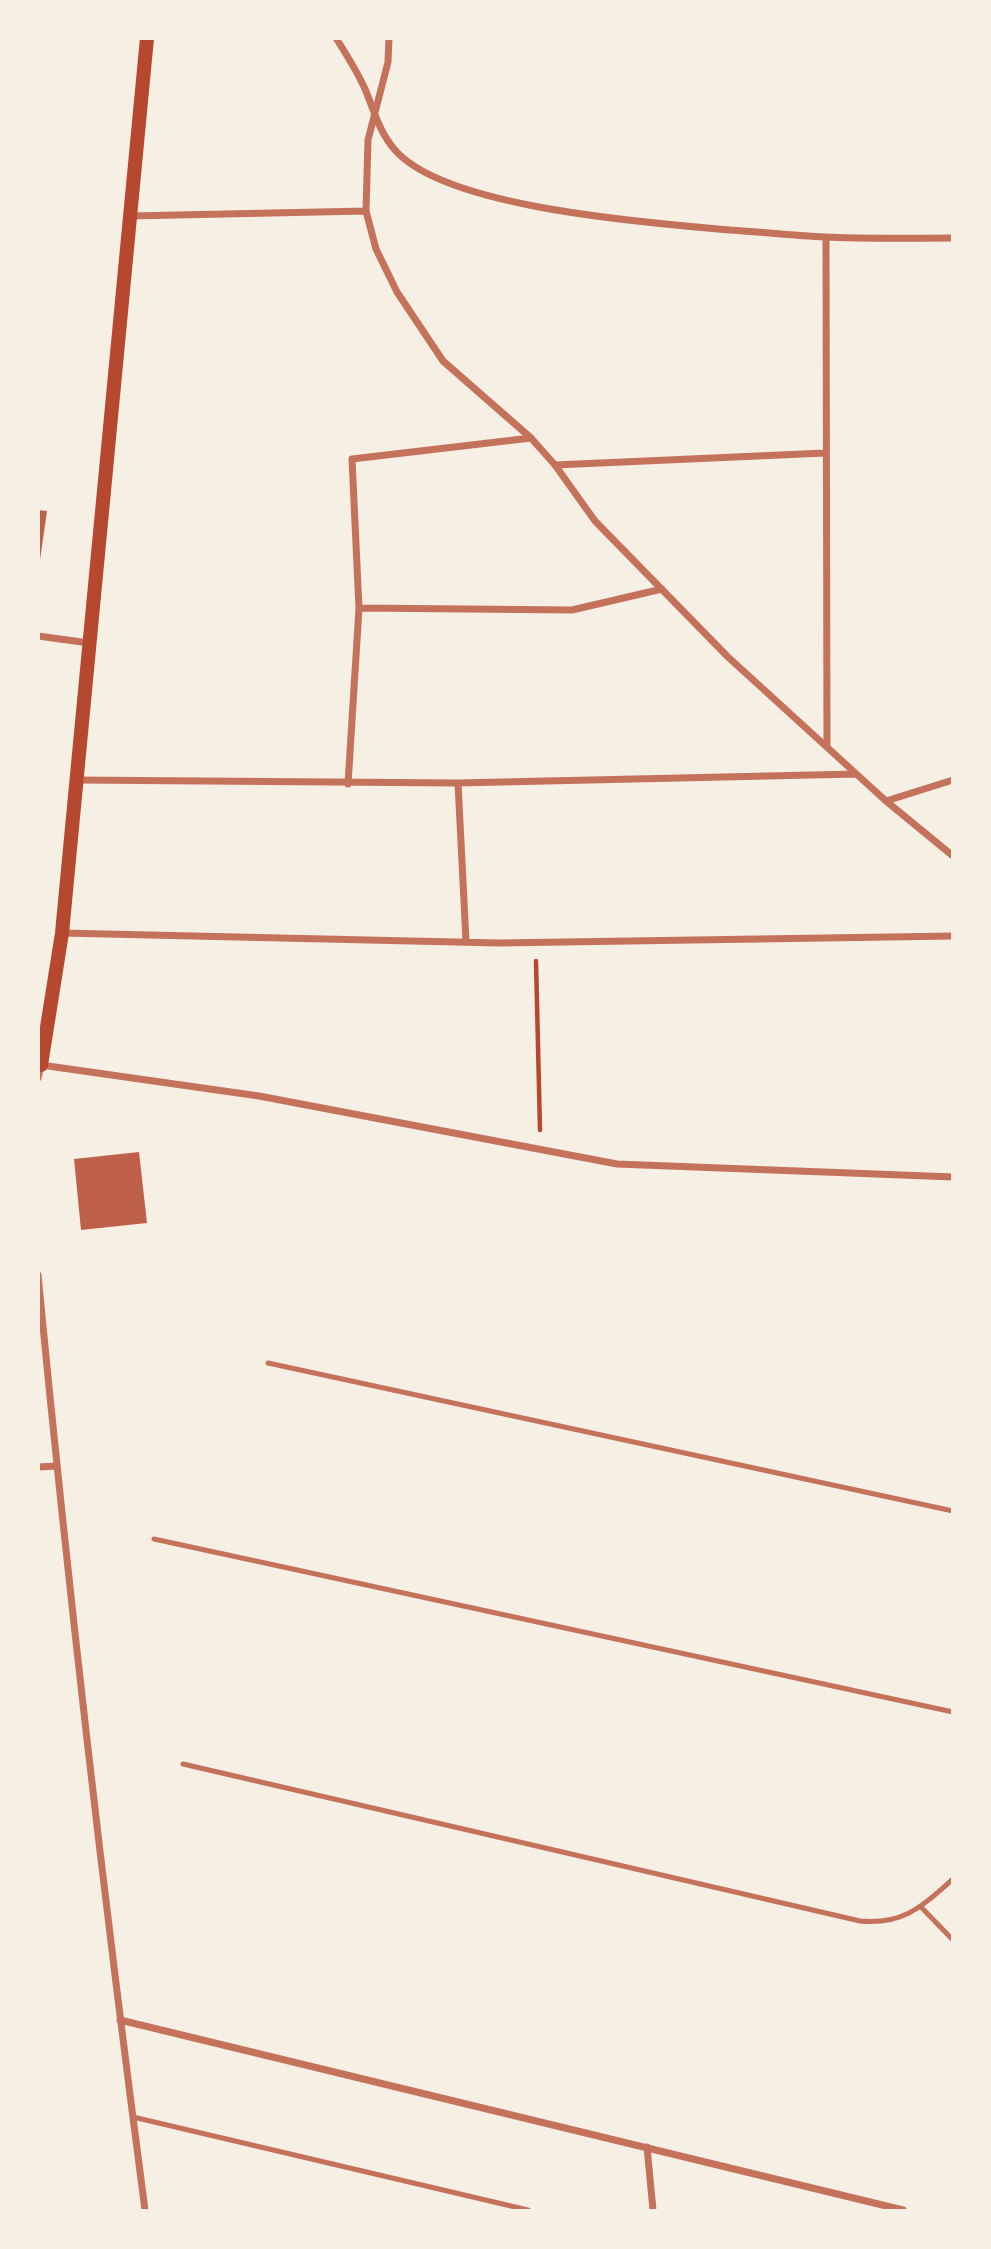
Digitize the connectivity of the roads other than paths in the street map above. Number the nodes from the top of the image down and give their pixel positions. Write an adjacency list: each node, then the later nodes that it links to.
1 (147, 38): 6 (main road)
2 (336, 38): 4 (street)
3 (389, 38): 4 (street)
4 (374, 116): 5 (street); 7 (street)
5 (366, 211): 6 (street); 9 (street)
6 (129, 216): 15 (main road)
7 (826, 237): 8 (street); 10 (street)
8 (953, 238)
9 (531, 438): 11 (street); 13 (street)
10 (825, 453): 11 (street); 16 (street)
11 (555, 465): 12 (street)
12 (662, 589): 13 (street); 16 (street)
13 (359, 608): 21 (street)
14 (38, 636): 15 (street)
15 (89, 643): 18 (main road)
16 (827, 747): 17 (street)
17 (856, 774): 20 (street); 22 (street)
18 (76, 779): 21 (street); 24 (main road)
19 (953, 780): 22 (street)
20 (458, 783): 21 (street); 26 (street)
21 (348, 784)
22 (886, 802): 23 (street)
23 (953, 856)
24 (62, 933): 26 (street); 27 (main road)
25 (953, 936): 26 (street)
26 (466, 941)
27 (39, 1069): 28 (street)
28 (953, 1177)
29 (38, 1275): 31 (street)
30 (268, 1363): 33 (lane)
31 (57, 1466): 32 (street); 40 (street)
32 (38, 1467)
33 (953, 1511)
34 (154, 1539): 35 (lane)
35 (953, 1712)
36 (183, 1764): 38 (lane)
37 (953, 1879): 38 (lane)
38 (921, 1907): 39 (lane)
39 (953, 1940)
40 (120, 2020): 41 (street); 42 (street)
41 (133, 2117): 43 (street); 44 (lane)
42 (647, 2147): 45 (street); 46 (street)
43 (145, 2210)
44 (528, 2210)
45 (653, 2210)
46 (904, 2210)

